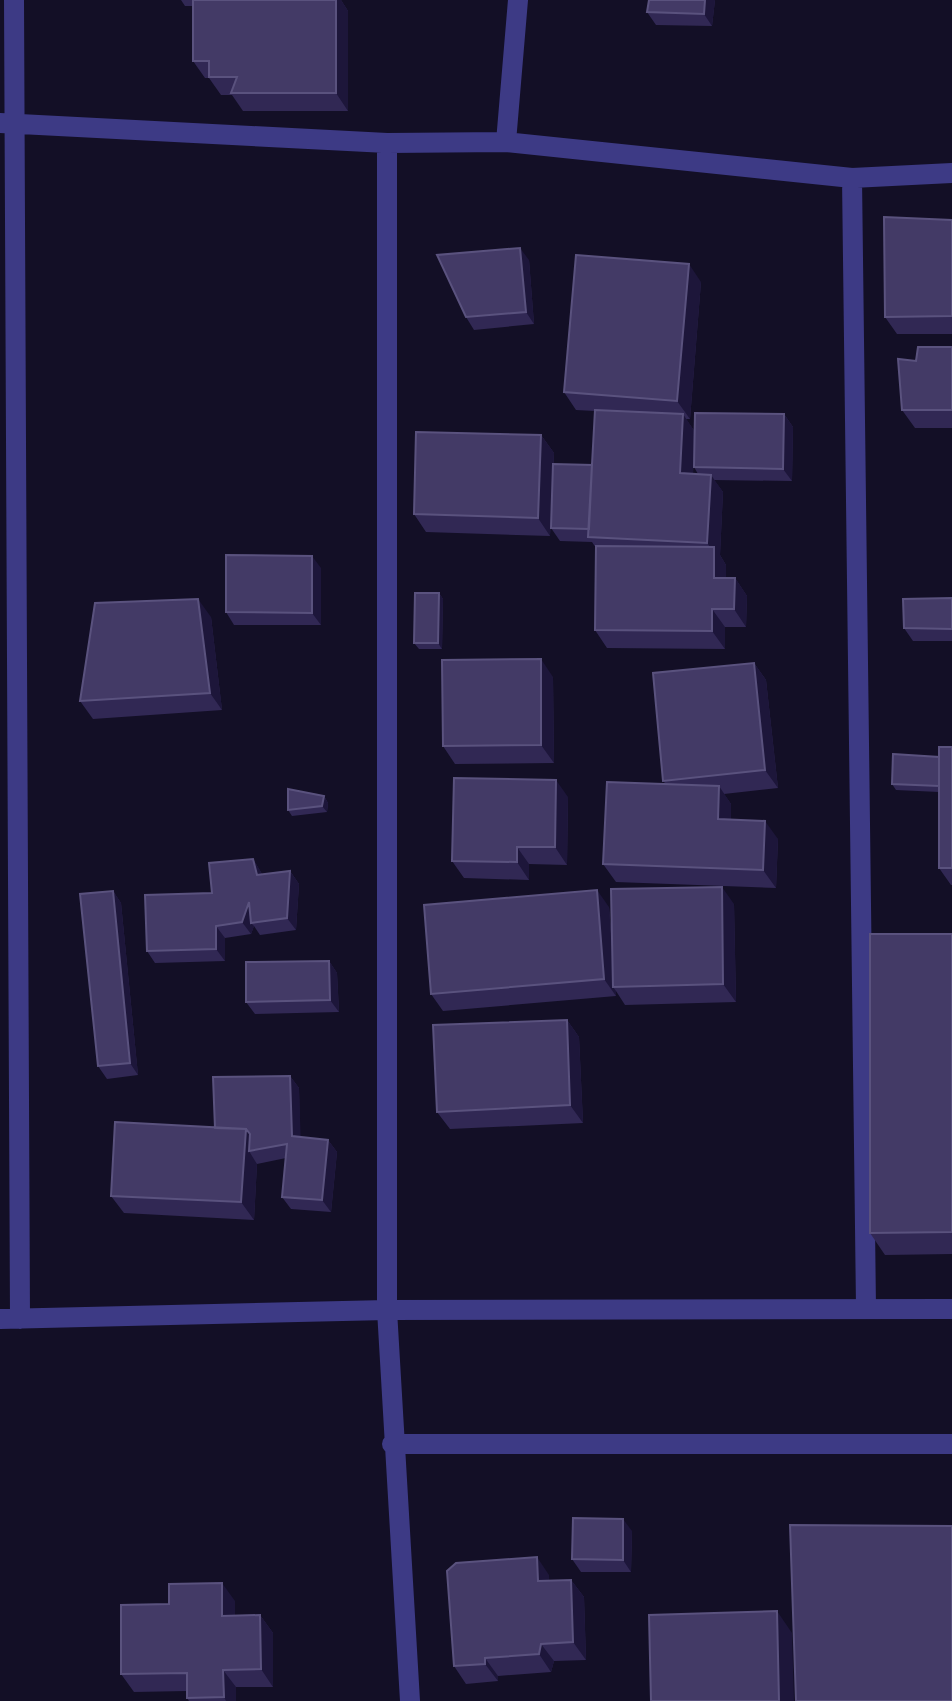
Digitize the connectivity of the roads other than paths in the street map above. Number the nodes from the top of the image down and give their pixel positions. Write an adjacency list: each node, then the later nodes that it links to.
1 (14, 0): 3 (street)
2 (518, 0): 4 (street)
3 (8, 124): 5 (street); 11 (street)
4 (506, 142): 5 (street); 7 (street)
5 (387, 143): 10 (street)
6 (952, 173): 7 (street)
7 (852, 178): 8 (street)
8 (866, 1308): 9 (street); 10 (street)
9 (952, 1309)
10 (387, 1310): 11 (street); 12 (street)
11 (10, 1319)
12 (392, 1444): 13 (street); 14 (street)
13 (952, 1444)
14 (410, 1701)

